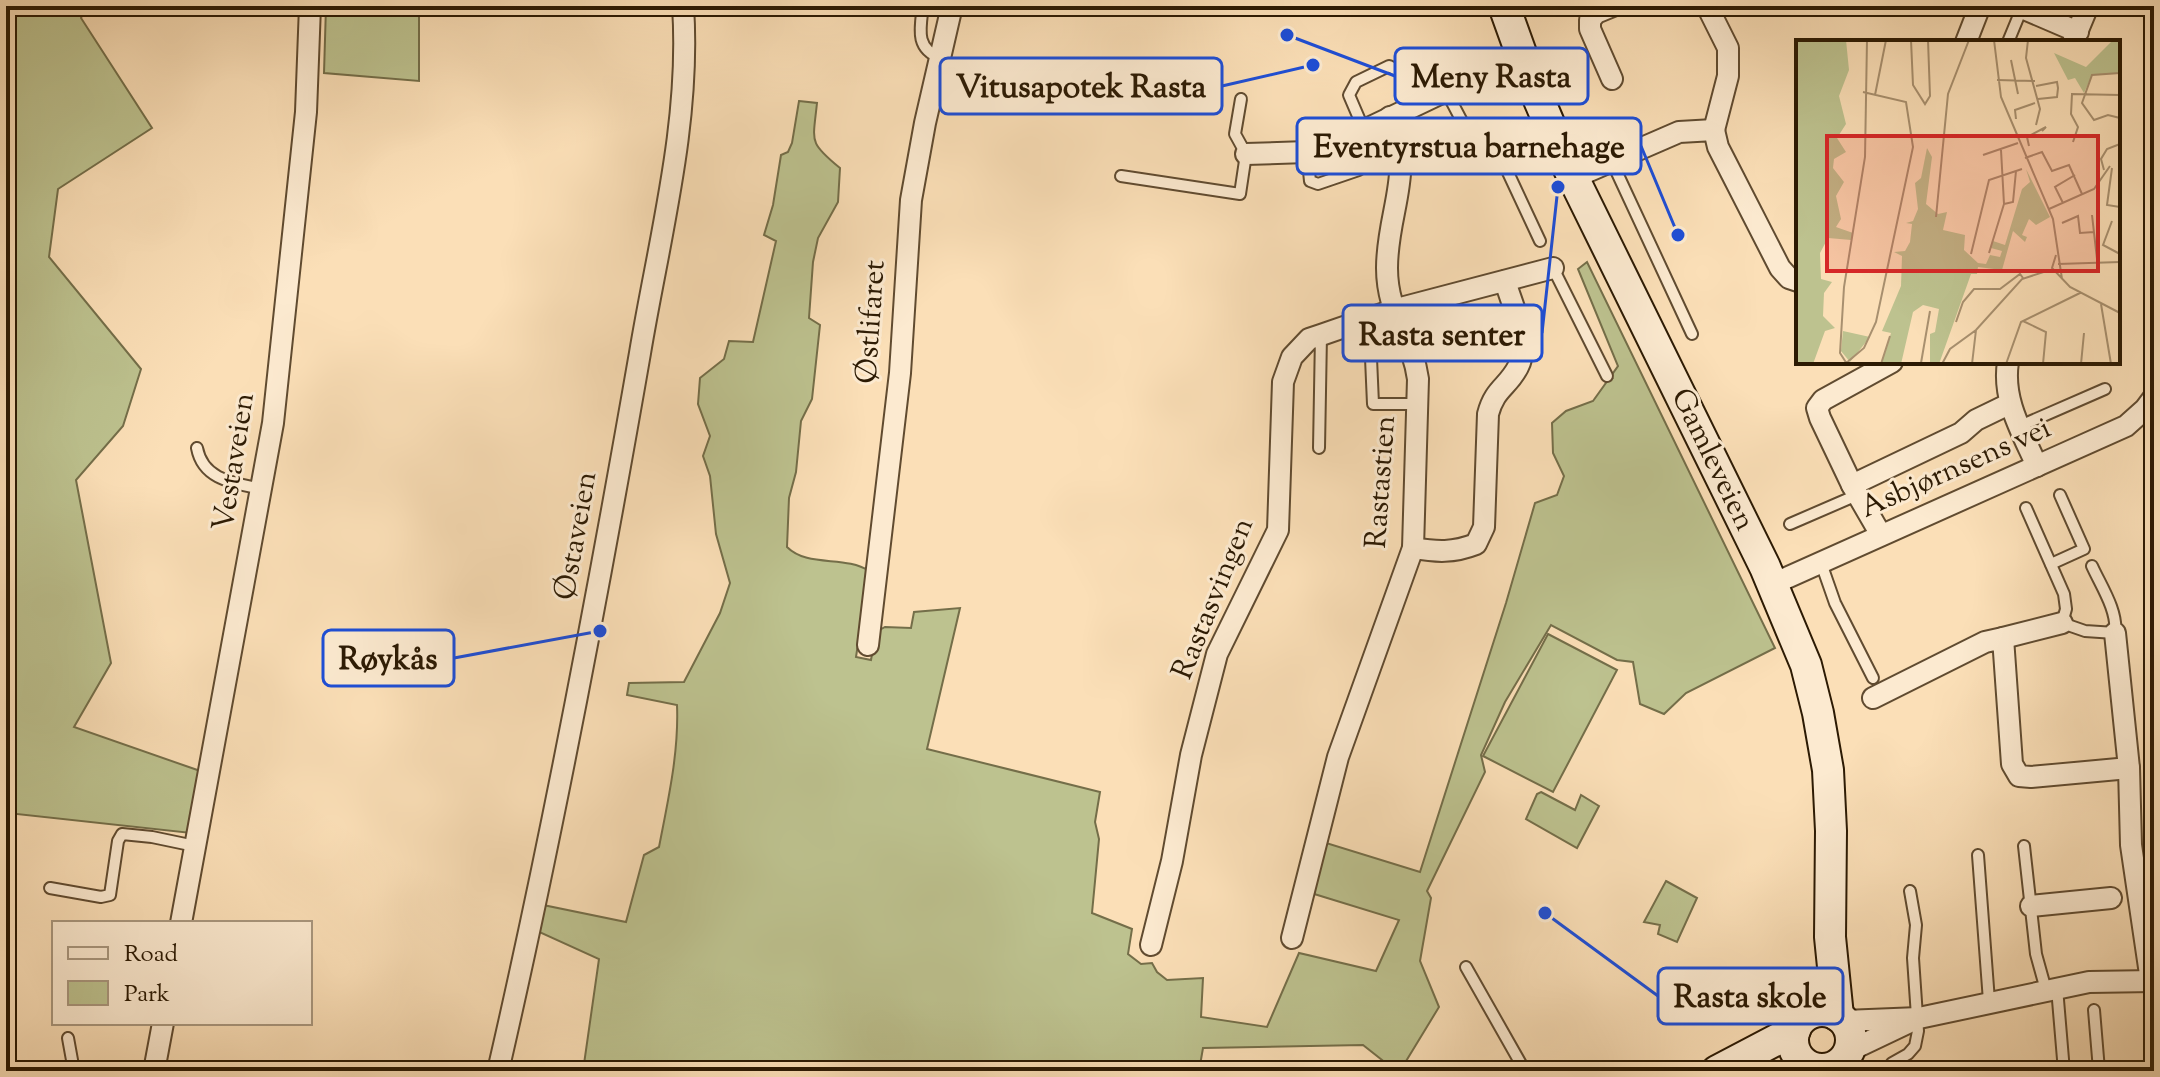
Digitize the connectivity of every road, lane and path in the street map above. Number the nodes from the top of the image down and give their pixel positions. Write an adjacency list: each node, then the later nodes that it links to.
1 (310, 6): 48 (street, Vestaveien)
2 (683, 6): 87 (street, Østaveien)
3 (923, 6): 14 (lane)
4 (952, 6): 14 (street, Østlifaret)
5 (1504, 6): 15 (main road, Gamleveien)
6 (1613, 6): 16 (street)
7 (1707, 6): 22 (street)
8 (1980, 6): 12 (street)
9 (2088, 6): 11 (street)
10 (2020, 7): 11 (street); 13 (lane)
11 (2076, 37)
12 (1967, 40)
13 (2009, 40)
14 (941, 58): 62 (street, Østlifaret)
15 (1522, 59): 17 (street); 28 (main road, Gamleveien)
16 (1612, 79)
17 (1446, 91): 19 (street); 29 (lane)
18 (1241, 99): 24 (lane)
19 (1415, 106): 20 (street); 21 (lane)
20 (1390, 117): 21 (street); 33 (street, Rastastien)
21 (1364, 130): 23 (street)
22 (1714, 130): 25 (street); 31 (street)
23 (1307, 152): 24 (street); 26 (lane)
24 (1246, 154): 27 (lane)
25 (1612, 162): 28 (street); 34 (lane)
26 (1359, 170)
27 (1121, 176)
28 (1573, 178): 58 (main road, Gamleveien)
29 (1540, 241)
30 (1553, 268): 32 (street, Rastasvingen); 39 (lane)
31 (1796, 280)
32 (1505, 281): 33 (street, Rastasvingen); 54 (street)
33 (1393, 310): 35 (street, Rastasvingen); 42 (street, Rastastien)
34 (1692, 334)
35 (1321, 335): 46 (lane); 74 (street, Rastasvingen)
36 (1371, 358): 42 (lane)
37 (1888, 364): 49 (street)
38 (2008, 364): 43 (street)
39 (1607, 376)
40 (2105, 389): 44 (lane)
41 (2154, 397): 47 (street, Asbjørnsens vei)
42 (1417, 404): 54 (street, Rastastien)
43 (2009, 404): 44 (street); 49 (street)
44 (2020, 426): 47 (street)
45 (197, 448): 48 (lane)
46 (1319, 448)
47 (2037, 466): 53 (street, Asbjørnsens vei)
48 (262, 489): 65 (street, Vestaveien)
49 (1855, 490): 52 (lane); 53 (street)
50 (2060, 495): 56 (lane)
51 (2026, 508): 56 (lane)
52 (1790, 524)
53 (1881, 535): 55 (street, Asbjørnsens vei)
54 (1413, 548): 73 (street, Rastastien)
55 (1821, 563): 58 (street, Asbjørnsens vei); 63 (lane)
56 (2051, 564): 59 (lane)
57 (2092, 566): 60 (lane)
58 (1773, 584): 82 (main road, Gamleveien)
59 (2062, 623): 60 (lane); 61 (street)
60 (2115, 633): 64 (street)
61 (2003, 638): 63 (street); 64 (street)
62 (868, 645)
63 (1873, 688)
64 (2129, 768): 76 (street)
65 (195, 846): 68 (lane); 72 (street, Vestaveien)
66 (2024, 846): 71 (lane)
67 (1978, 855): 78 (lane)
68 (50, 888)
69 (1910, 891): 80 (lane)
70 (2111, 898): 71 (street)
71 (2031, 906): 77 (lane)
72 (181, 921)
73 (1292, 938)
74 (1151, 945)
75 (1466, 967): 88 (lane)
76 (2152, 981): 77 (street)
77 (2051, 989): 78 (street); 92 (lane)
78 (1989, 1001): 80 (street)
79 (2094, 1010): 93 (lane)
80 (1919, 1018): 82 (street); 82 (street); 91 (lane)
81 (163, 1025): 86 (street)
82 (1833, 1037): 84 (main road); 84 (main road, Gamleveien); 89 (main road)
83 (68, 1038): 85 (lane)
84 (1811, 1067): 90 (main road)
85 (74, 1071)
86 (154, 1071)
87 (498, 1071)
88 (1525, 1071)
89 (1717, 1071)
90 (1726, 1071)
91 (1887, 1071)
92 (2064, 1071)
93 (2095, 1071)

